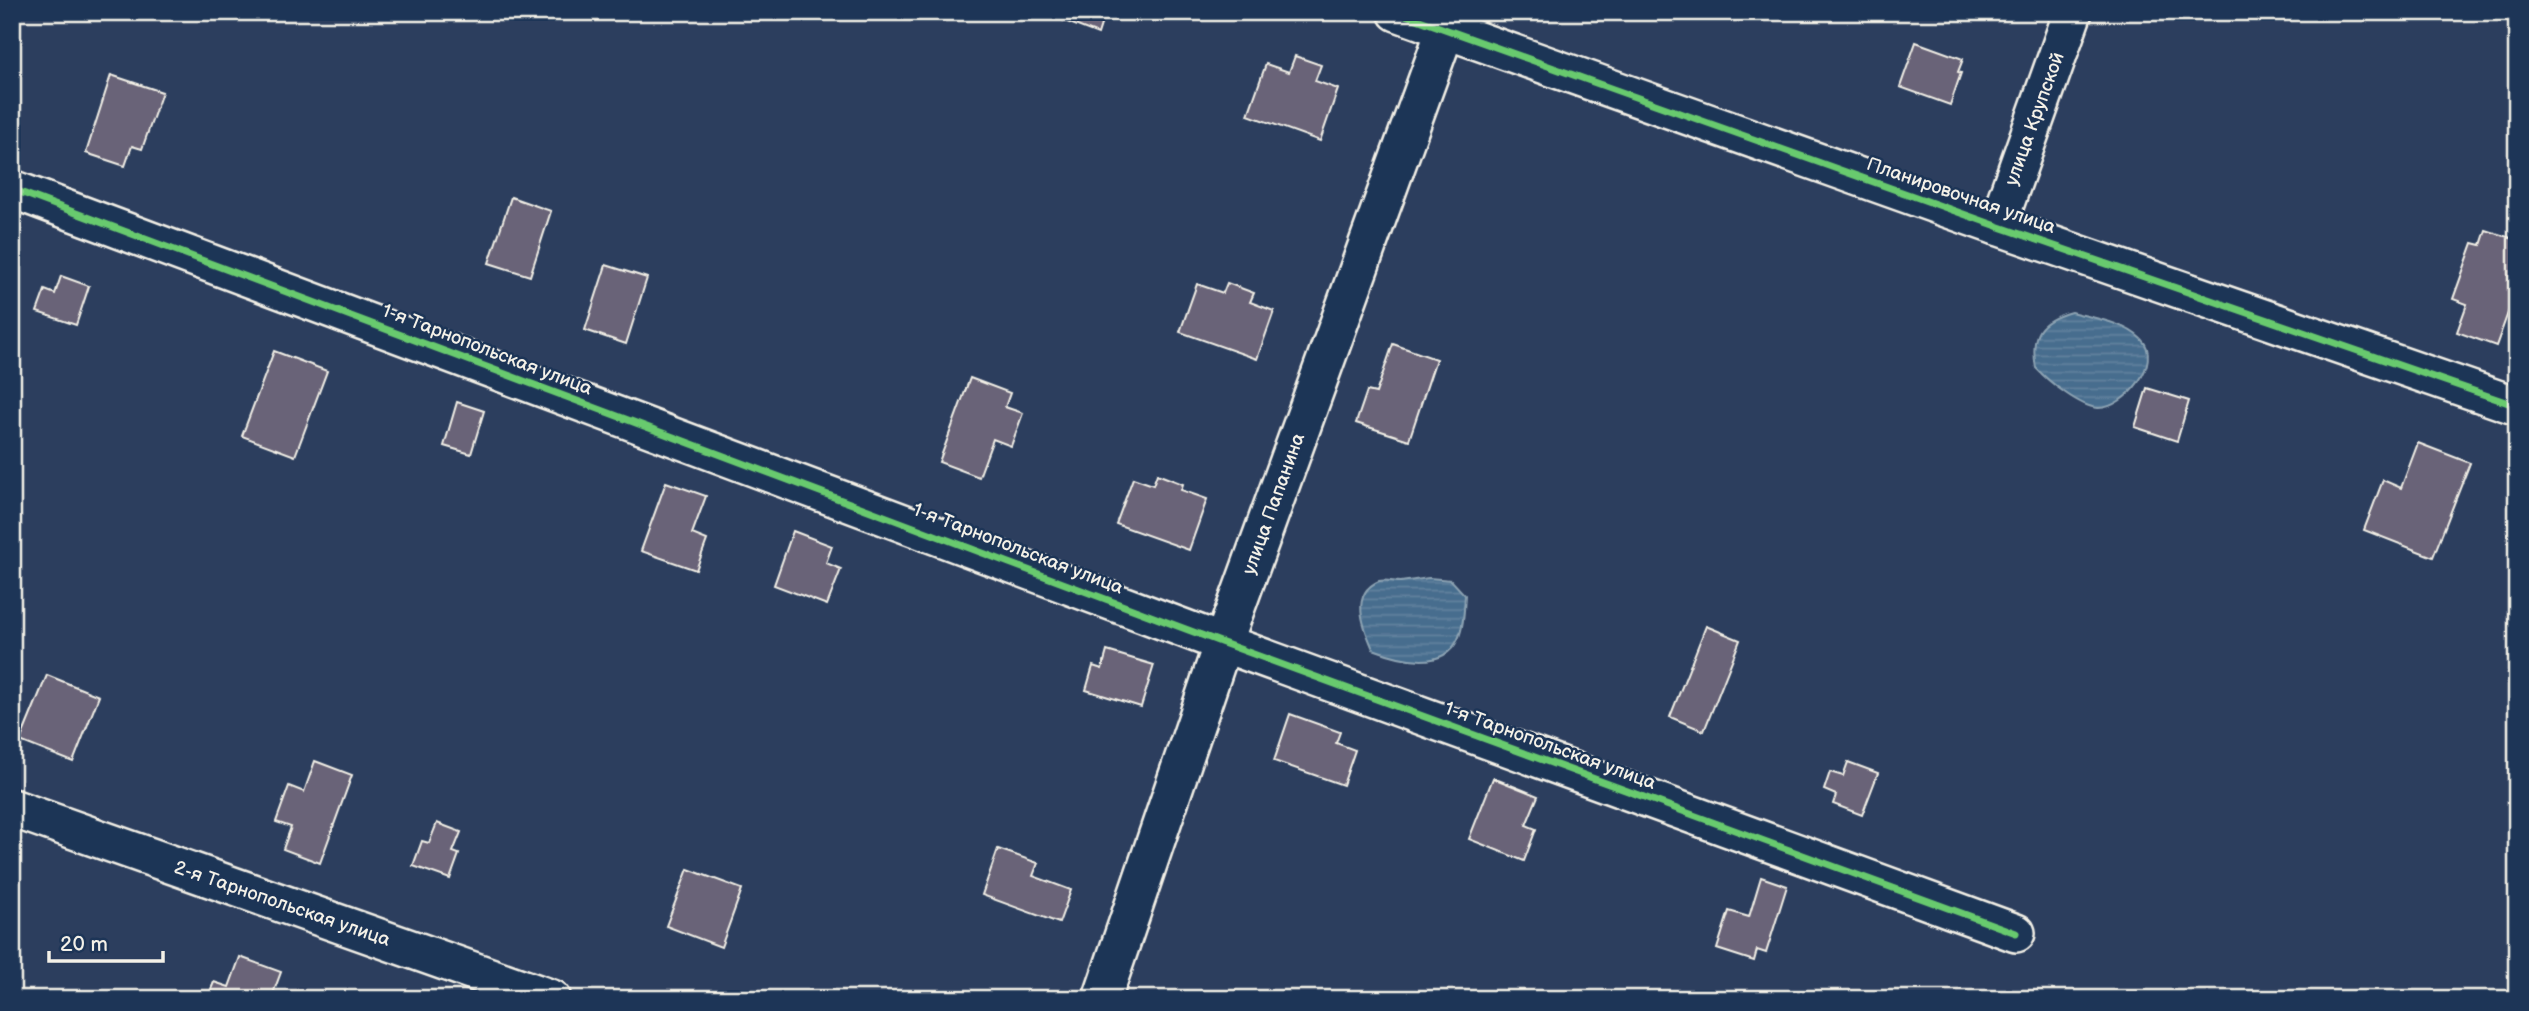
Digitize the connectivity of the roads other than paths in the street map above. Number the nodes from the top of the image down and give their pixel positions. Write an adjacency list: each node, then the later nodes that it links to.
1 (1397, 12): 3 (street, Планировочная улица)
2 (2073, 12): 5 (street, улица Крупской)
3 (1449, 21): 5 (street, Планировочная улица); 7 (street, улица Папанина)
4 (12, 189): 7 (street, 1-я Тарнопольская улица)
5 (1997, 226): 6 (street, Планировочная улица)
6 (2517, 406)
7 (1223, 643): 9 (street, 1-я Тарнопольская улица); 11 (street, улица Папанина)
8 (12, 808): 10 (street, 2-я Тарнопольская улица)
9 (2015, 933)
10 (552, 999)
11 (1102, 999)

